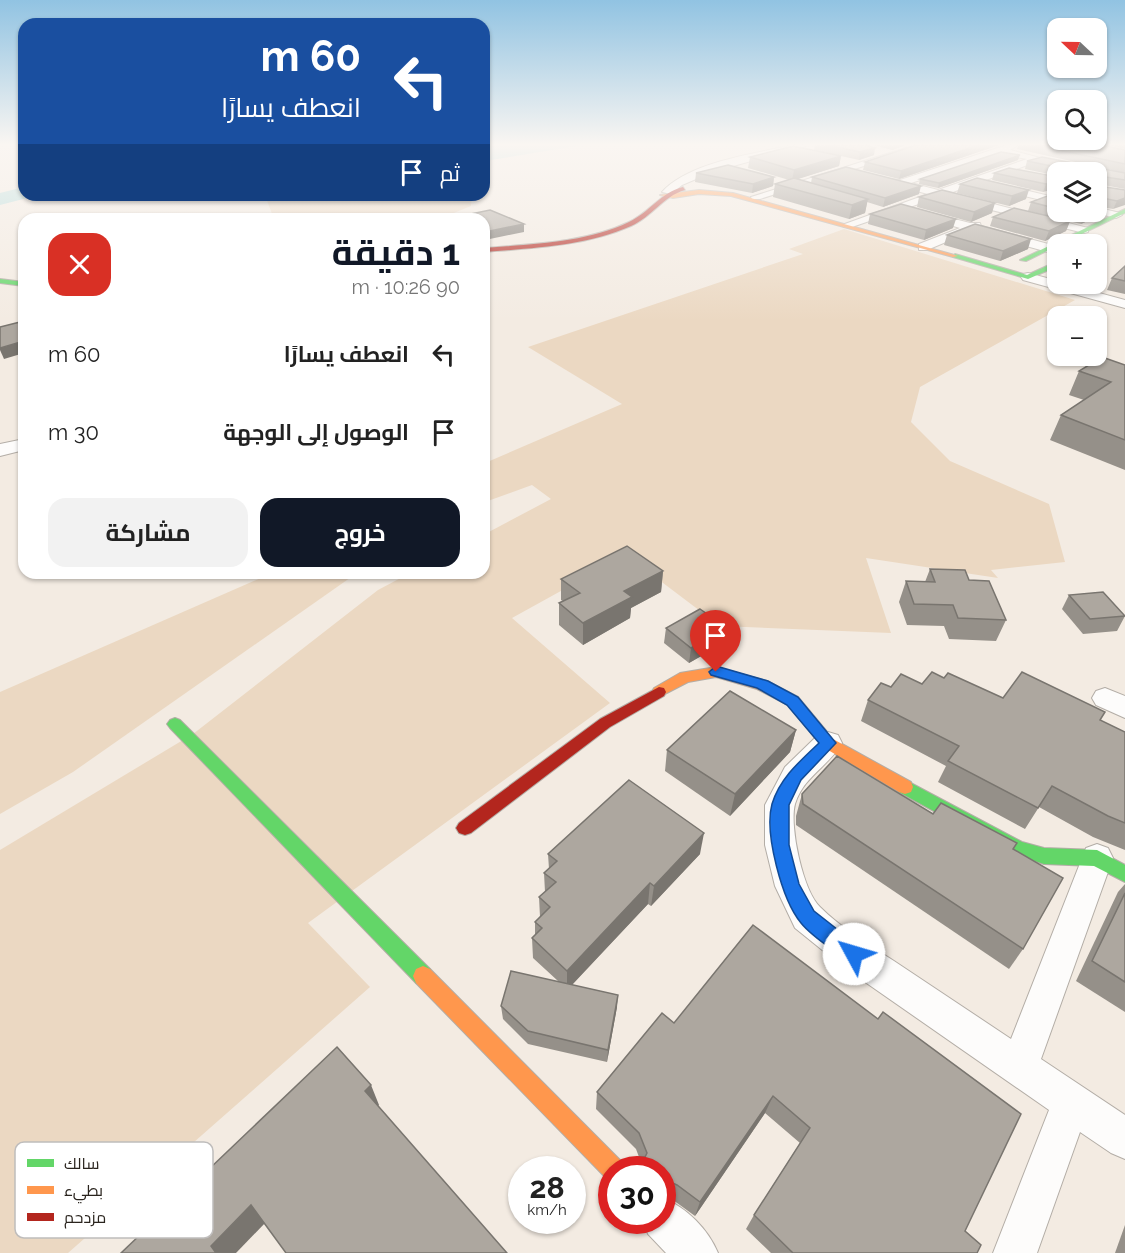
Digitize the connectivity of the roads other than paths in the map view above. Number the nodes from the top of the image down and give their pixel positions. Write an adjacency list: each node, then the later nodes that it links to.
1 (664, 203): 21 (main road)
2 (768, 203): 9 (main road)
3 (774, 203): 9 (main road)
4 (901, 203): 8 (street)
5 (914, 203): 8 (street)
6 (974, 203): 11 (street)
7 (1029, 203): 11 (street)
8 (906, 206): 12 (street); 15 (street)
9 (784, 207): 14 (main road)
10 (863, 207): 12 (street)
11 (1009, 212): 15 (street); 16 (street)
12 (884, 213): 14 (street)
13 (1121, 213): 16 (main road)
14 (848, 225): 18 (main road)
15 (972, 227): 18 (street); 19 (street)
16 (1084, 230): 17 (main road)
17 (1076, 234)
18 (923, 247): 23 (main road)
19 (1047, 248)
20 (1047, 248): 23 (main road)
21 (490, 251)
22 (1047, 268): 24 (main road)
23 (1002, 270): 24 (main road)
24 (1028, 278): 29 (street)
25 (0, 281): 26 (main road)
26 (18, 283)
27 (18, 292): 28 (main road)
28 (0, 294)
29 (1125, 304)
30 (18, 446): 31 (street)
31 (0, 450)
32 (175, 724): 39 (main road)
33 (828, 743): 34 (main road); 35 (main road); 36 (street)
34 (465, 828)
35 (1111, 866): 36 (street)
36 (1019, 1067): 37 (street)
37 (1071, 1104): 38 (street); 42 (street)
38 (1125, 1139)
39 (600, 1156)
40 (676, 1232): 41 (street)
41 (696, 1253)
42 (1015, 1253)

